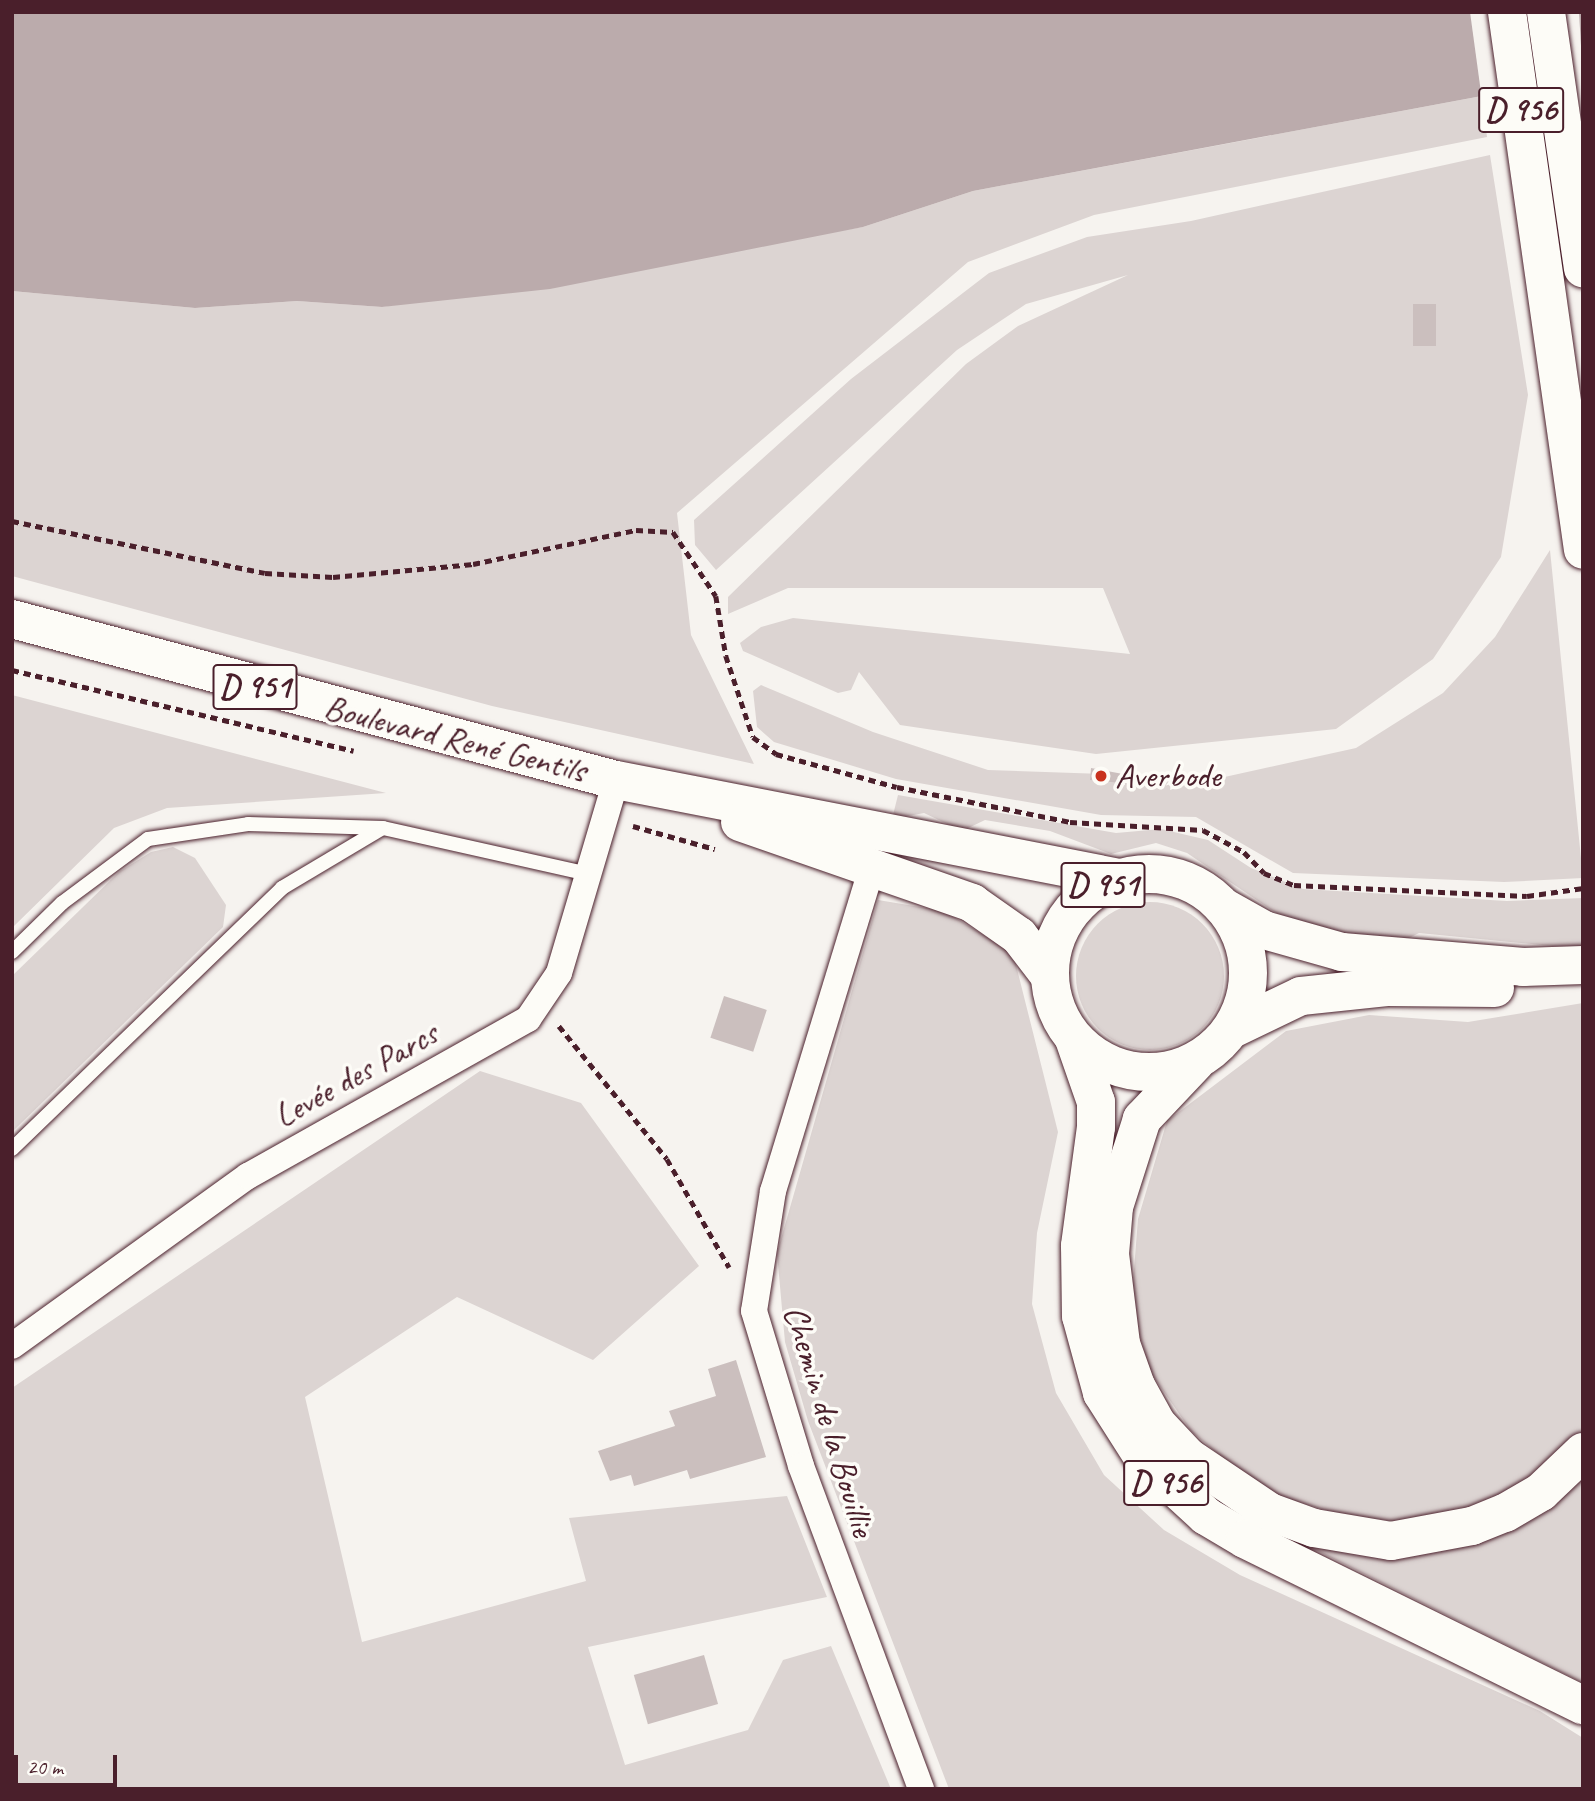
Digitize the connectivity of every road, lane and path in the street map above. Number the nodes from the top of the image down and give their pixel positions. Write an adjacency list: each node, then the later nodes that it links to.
1 (1507, 12): 5 (main road, D 956)
2 (1546, 12): 3 (main road, D 956)
3 (1583, 268)
4 (12, 521): 16 (path)
5 (1583, 550)
6 (12, 619): 9 (main road, Boulevard René Gentils / D 951)
7 (12, 670): 8 (path)
8 (359, 752)
9 (616, 780): 10 (street); 13 (main road, Boulevard René Gentils / D 951); 15 (main road, Boulevard René Gentils / D 951)
10 (604, 817): 12 (path); 14 (street)
11 (383, 828): 14 (lane); 18 (lane); 26 (lane)
12 (721, 850)
13 (873, 864): 20 (main road, Boulevard René Gentils / D 951); 27 (street, Chemin de la Bouillie)
14 (587, 874): 22 (street)
15 (1119, 878): 17 (main road, D 951); 20 (main road, D 951)
16 (1583, 888)
17 (1224, 908): 19 (main road, D 951); 23 (main road)
18 (12, 952)
19 (1583, 965)
20 (1049, 975): 24 (main road, D 951)
21 (1583, 986): 23 (main road, D 951)
22 (543, 1006): 27 (path); 28 (street, Levée des Parcs)
23 (1232, 1029): 25 (main road, D 951)
24 (1074, 1039): 25 (main road, D 951); 30 (main road, D 956)
25 (1196, 1062): 29 (main road, D 956)
26 (12, 1149)
27 (754, 1311): 31 (street, Chemin de la Bouillie)
28 (12, 1346)
29 (1583, 1452)
30 (1583, 1705)
31 (921, 1789)

